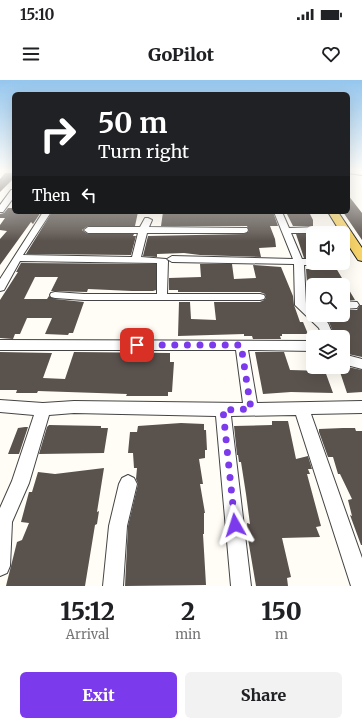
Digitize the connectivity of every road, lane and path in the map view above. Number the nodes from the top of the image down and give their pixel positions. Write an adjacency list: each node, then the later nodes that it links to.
1 (12, 195): 2 (street)
2 (3, 207)
3 (46, 214): 13 (street)
4 (279, 214): 11 (street)
5 (334, 214): 12 (main road)
6 (148, 220): 8 (street)
7 (88, 230): 8 (street)
8 (143, 230): 9 (street); 14 (street)
9 (244, 230)
10 (306, 230): 11 (street)
11 (286, 231): 16 (street)
12 (362, 257)
13 (17, 258): 14 (street); 18 (street)
14 (136, 258): 20 (street)
15 (172, 259): 16 (street)
16 (299, 262): 17 (street); 22 (street)
17 (306, 262)
18 (0, 288)
19 (55, 295): 20 (street)
20 (162, 296): 21 (street)
21 (260, 297)
22 (301, 305): 23 (street); 24 (street)
23 (306, 305)
24 (325, 330)
25 (0, 345): 26 (street)
26 (241, 345): 27 (street); 34 (street)
27 (306, 346)
28 (350, 361): 29 (street)
29 (362, 364)
30 (0, 406): 33 (street)
31 (301, 408): 32 (street); 34 (street); 40 (street)
32 (362, 408)
33 (43, 409): 35 (street); 37 (street)
34 (251, 409): 35 (street)
35 (223, 410): 39 (street)
36 (128, 484): 38 (street)
37 (0, 566)
38 (113, 586)
39 (241, 586)
40 (361, 586)

